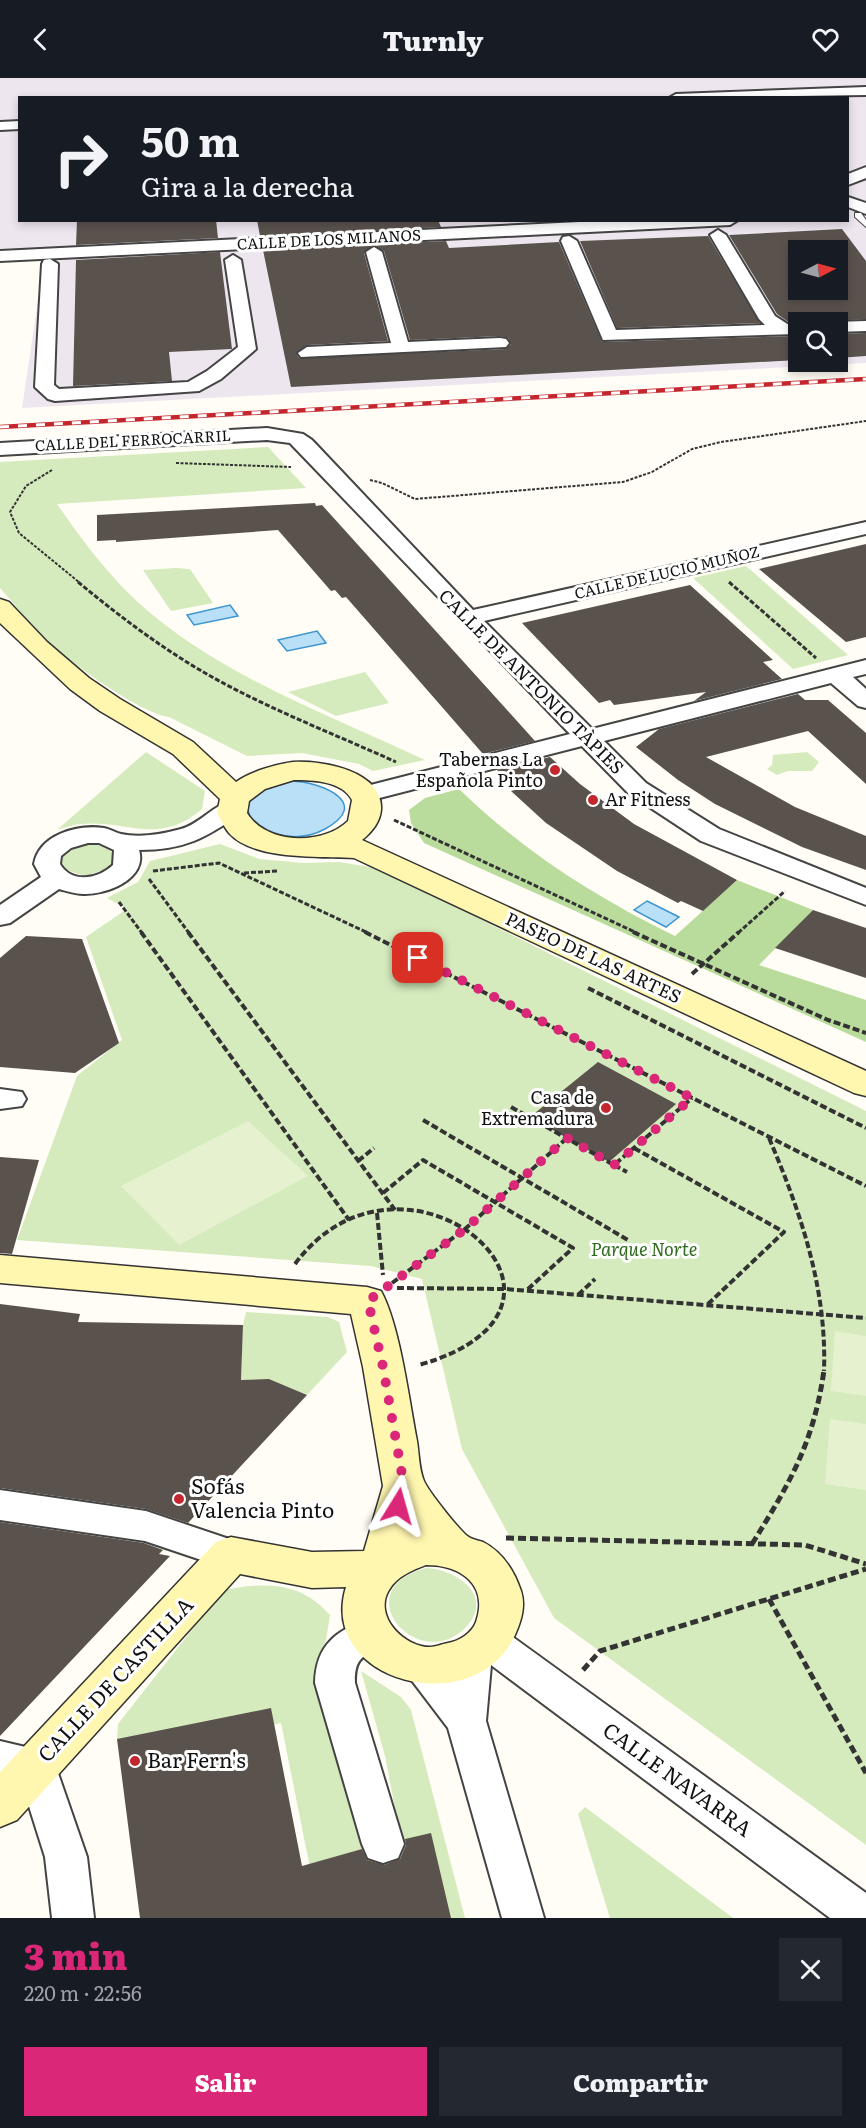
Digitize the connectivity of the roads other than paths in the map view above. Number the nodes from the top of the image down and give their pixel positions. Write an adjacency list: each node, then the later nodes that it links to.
1 (705, 78): 3 (street)
2 (866, 91): 3 (street)
3 (717, 96)
4 (18, 125): 5 (street)
5 (0, 126)
6 (716, 228): 7 (street, CALLE DE LOS MILANOS); 14 (street)
7 (565, 235): 8 (street, CALLE DE LOS MILANOS); 15 (street)
8 (372, 245): 9 (street, CALLE DE LOS MILANOS); 17 (street)
9 (232, 252): 11 (street, CALLE DE LOS MILANOS); 11 (street)
10 (0, 256): 11 (street, CALLE DE LOS MILANOS)
11 (50, 258)
12 (866, 326): 13 (street)
13 (848, 327)
14 (788, 328)
15 (788, 330)
16 (500, 343): 17 (street)
17 (401, 348): 18 (street)
18 (307, 354)
19 (267, 434): 20 (street, CALLE DEL FERROCARRIL); 23 (street, CALLE DE ANTONIO TÀPIES)
20 (0, 449)
21 (866, 528): 23 (street, CALLE DE LUCIO MUÑOZ)
22 (0, 607): 28 (main road)
23 (468, 618): 27 (street, CALLE DE ANTONIO TÀPIES)
24 (866, 667): 25 (street)
25 (836, 675): 26 (street); 27 (street)
26 (866, 701)
27 (584, 737): 30 (street); 38 (street, CALLE DE ANTONIO TÀPIES)
28 (192, 754): 29 (main road); 31 (main road)
29 (282, 773): 30 (main road); 31 (main road)
30 (364, 794): 32 (main road)
31 (234, 802): 33 (street); 34 (main road)
32 (360, 827): 35 (main road); 40 (main road, PASEO DE LAS ARTES)
33 (193, 834): 34 (street); 36 (street)
34 (250, 837): 35 (main road)
35 (315, 847): 41 (main road, PASEO DE LAS ARTES)
36 (125, 849): 37 (street); 37 (street)
37 (54, 880): 39 (street)
38 (866, 897)
39 (0, 917)
40 (866, 1061)
41 (866, 1085)
42 (0, 1269): 43 (main road)
43 (404, 1486): 45 (main road); 47 (main road)
44 (0, 1505): 46 (street)
45 (464, 1554): 47 (main road); 50 (main road)
46 (231, 1555): 48 (main road); 53 (main road, CALLE DE CASTILLA)
47 (380, 1566): 48 (main road); 49 (main road)
48 (312, 1570): 49 (main road)
49 (368, 1629): 51 (main road); 55 (street)
50 (480, 1649): 51 (main road); 52 (street); 58 (street, CALLE NAVARRA)
51 (424, 1666): 52 (street)
52 (466, 1721): 57 (street)
53 (18, 1763): 54 (main road, CALLE DE CASTILLA); 56 (street)
54 (0, 1804)
55 (383, 1844)
56 (74, 1918)
57 (523, 1918)
58 (865, 1918)

